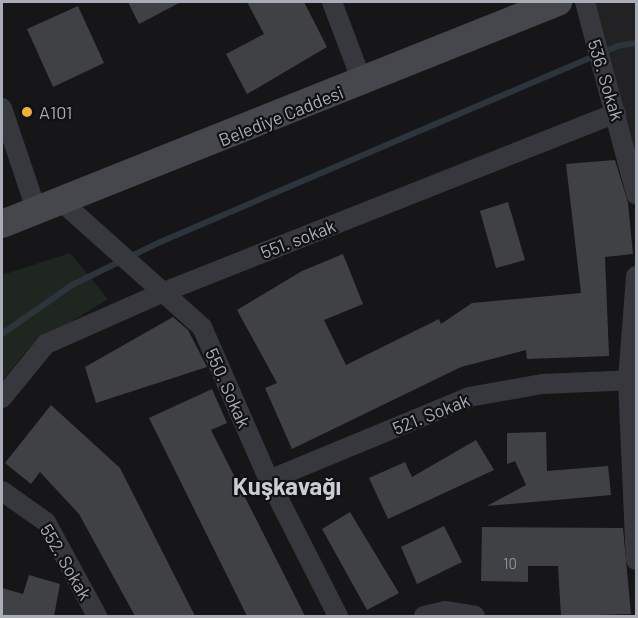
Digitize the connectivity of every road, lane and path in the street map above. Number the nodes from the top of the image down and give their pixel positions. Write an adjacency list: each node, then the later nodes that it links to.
1 (332, 2): 4 (street)
2 (557, 2): 4 (main road, Belediye Caddesi)
3 (585, 2): 6 (street, 536. Sokak)
4 (363, 84): 8 (main road, Belediye Caddesi)
5 (2, 108): 8 (street)
6 (616, 113): 7 (street, 536. Sokak); 11 (street, 551. sokak)
7 (636, 194)
8 (49, 207): 9 (main road, Belediye Caddesi); 11 (street, 550. Sokak)
9 (2, 224)
10 (636, 276): 12 (street)
11 (164, 292): 13 (street, 551. sokak); 14 (street, 550. Sokak)
12 (632, 380): 14 (street, 521. Sokak); 16 (street)
13 (2, 398)
14 (269, 480): 18 (street, 550. Sokak)
15 (2, 491): 17 (street, 552. Sokak)
16 (636, 560)
17 (97, 616)
18 (339, 616)
19 (424, 616): 20 (street)
20 (475, 616)

